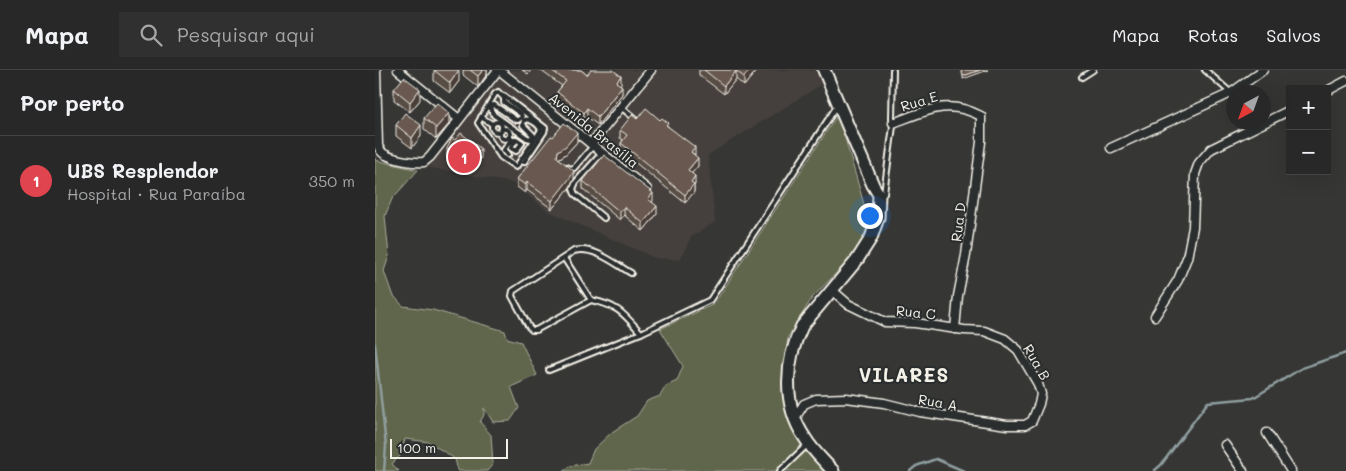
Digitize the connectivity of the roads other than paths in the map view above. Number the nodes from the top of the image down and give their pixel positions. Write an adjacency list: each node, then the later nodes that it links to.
1 (376, 70): 22 (street)
2 (398, 70): 22 (street)
3 (499, 70): 22 (street); 28 (street, Avenida Brasília)
4 (651, 70): 18 (street)
5 (824, 70): 17 (main road)
6 (893, 70): 24 (lane)
7 (1093, 70): 10 (lane)
8 (1205, 70): 13 (lane)
9 (1263, 70): 12 (street)
10 (1082, 77)
11 (1346, 81): 14 (street)
12 (1241, 85)
13 (1226, 88)
14 (1331, 89)
15 (499, 92): 21 (lane); 21 (lane); 32 (lane)
16 (1226, 94): 29 (street)
17 (838, 104): 35 (main road); 43 (lane)
18 (621, 107): 23 (lane); 28 (street)
19 (1286, 112): 41 (street)
20 (981, 116): 24 (street, Rua E); 42 (street, Rua D)
21 (481, 117): 25 (lane)
22 (459, 119)
23 (638, 121)
24 (893, 123): 35 (lane)
25 (493, 124): 26 (lane); 26 (lane)
26 (501, 130): 27 (lane); 27 (lane)
27 (509, 137): 31 (lane)
28 (592, 145): 30 (street, Avenida Brasília); 33 (lane)
29 (1111, 148)
30 (603, 153): 34 (street, Avenida Brasília); 36 (lane)
31 (508, 155)
32 (524, 162)
33 (561, 162)
34 (651, 192)
35 (879, 194): 39 (main road)
36 (604, 218)
37 (564, 258): 38 (lane); 40 (lane); 40 (lane)
38 (631, 273)
39 (832, 290): 42 (street, Rua C); 46 (main road)
40 (591, 300): 43 (lane)
41 (1155, 316)
42 (955, 329): 44 (street, Rua C)
43 (641, 333): 45 (lane)
44 (1005, 339): 47 (street, Rua B)
45 (549, 370)
46 (795, 418): 47 (street, Rua A); 49 (main road)
47 (1025, 426)
48 (1267, 433): 54 (street)
49 (809, 444): 51 (lane); 52 (main road)
50 (1225, 445): 53 (street)
51 (780, 471)
52 (833, 471)
53 (1243, 471)
54 (1291, 471)

